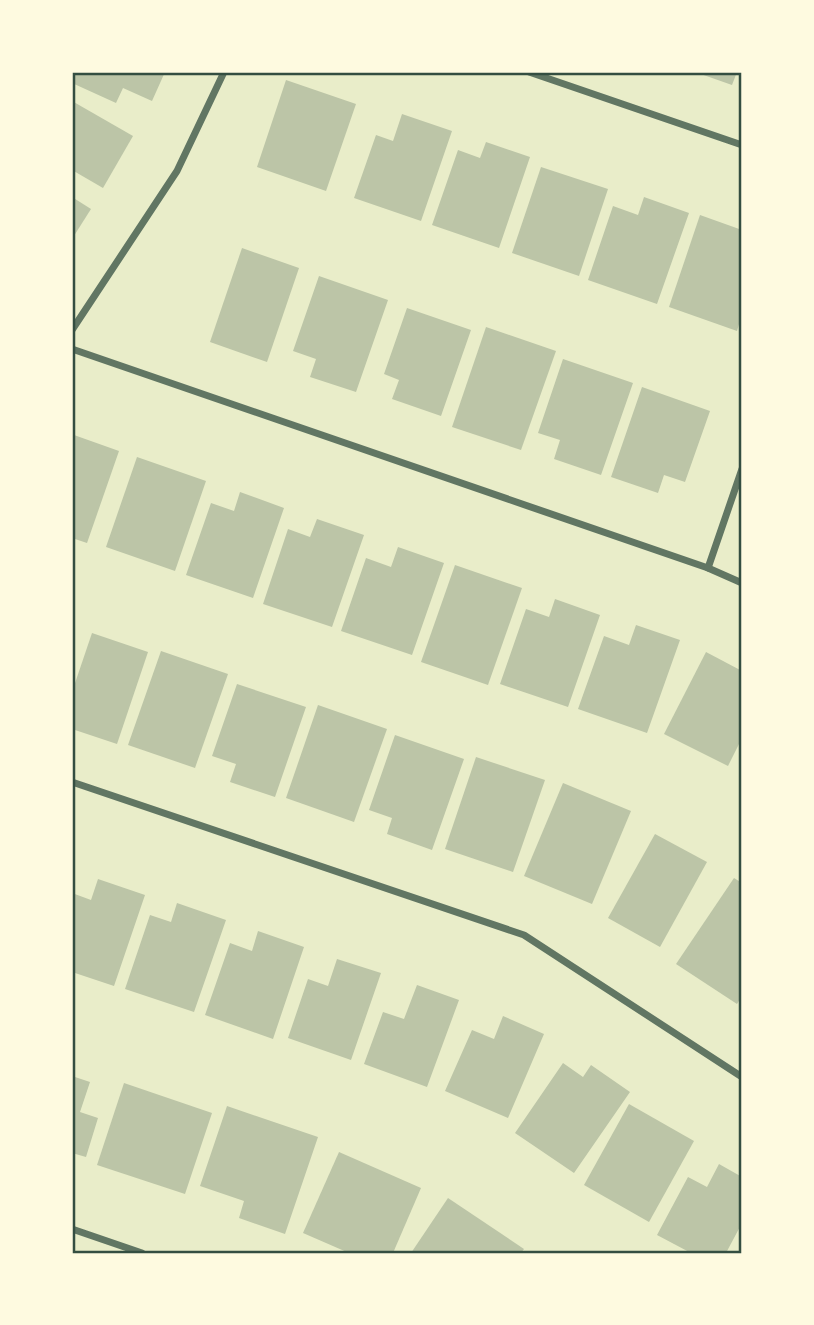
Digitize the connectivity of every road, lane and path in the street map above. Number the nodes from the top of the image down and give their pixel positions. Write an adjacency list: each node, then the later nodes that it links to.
1 (224, 72): 4 (street)
2 (529, 72): 3 (street)
3 (742, 145)
4 (72, 330)
5 (72, 349): 7 (street)
6 (742, 469): 7 (street)
7 (708, 568): 8 (street)
8 (742, 583)
9 (72, 782): 10 (street)
10 (742, 1077)
11 (72, 1229): 12 (street)
12 (142, 1253)

